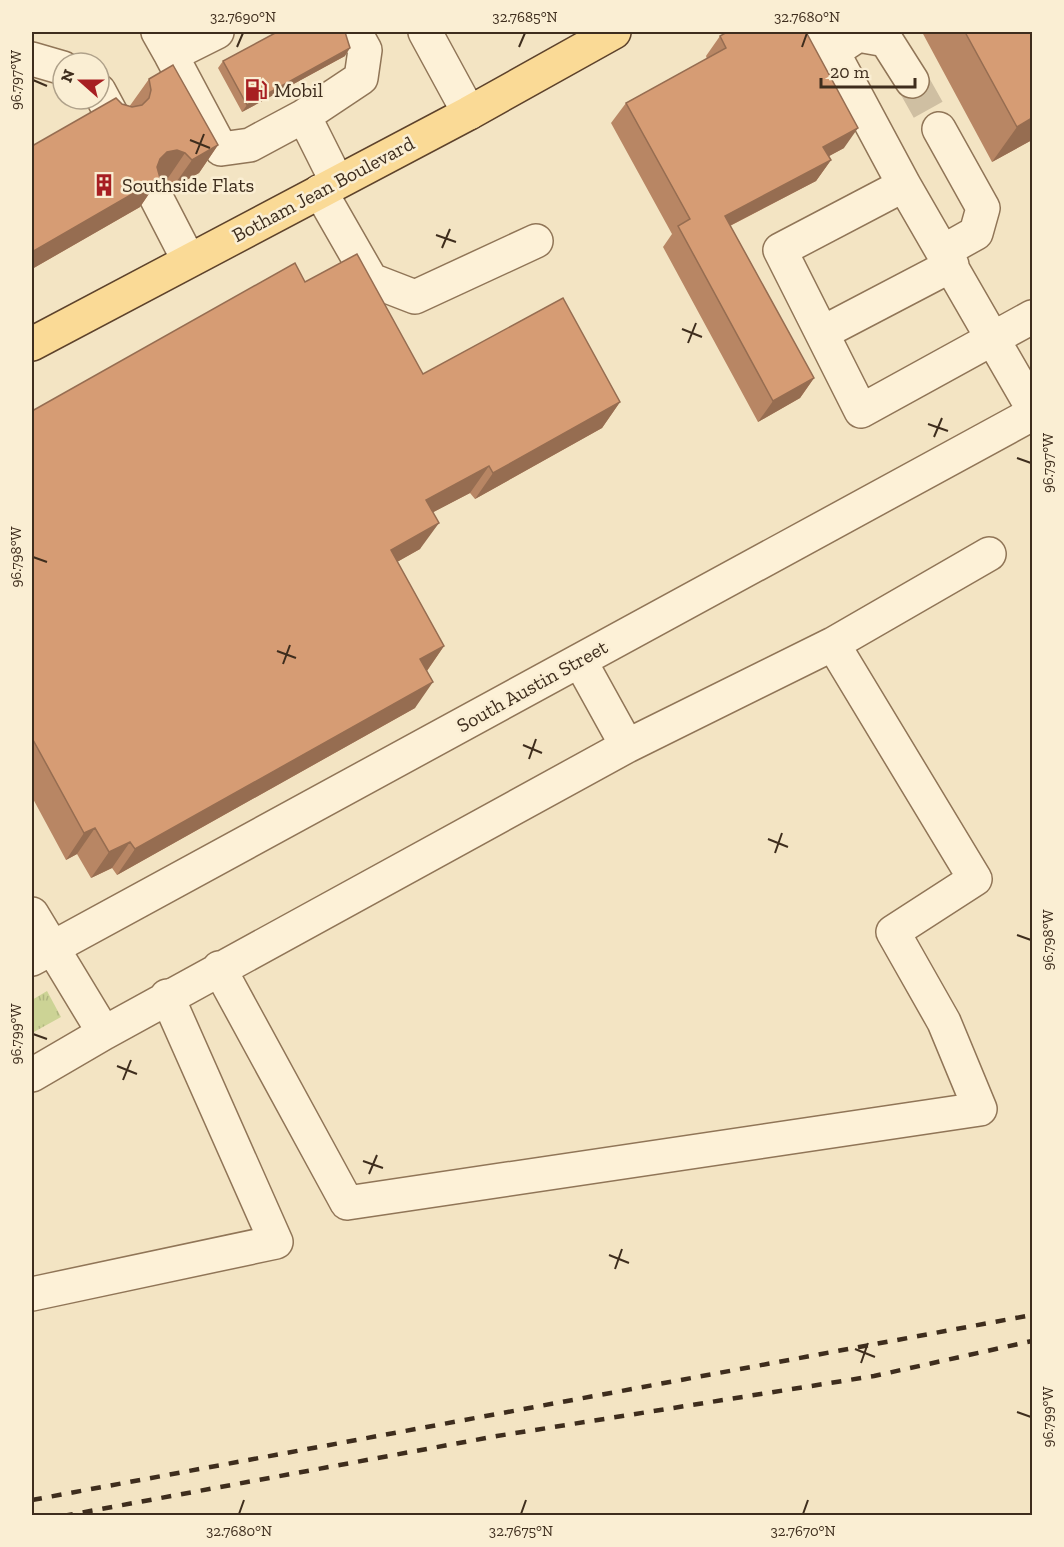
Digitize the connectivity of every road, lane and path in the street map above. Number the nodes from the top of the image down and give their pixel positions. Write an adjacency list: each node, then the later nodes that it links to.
1 (217, 32): 6 (street)
2 (355, 32): 11 (street)
3 (425, 32): 10 (street)
4 (614, 32): 10 (main road, Botham Jean Boulevard)
5 (828, 41): 9 (street); 13 (street)
6 (164, 43): 11 (street)
7 (32, 59): 8 (street)
8 (51, 65)
9 (912, 81)
10 (469, 113): 14 (main road, Botham Jean Boulevard)
11 (304, 116): 14 (street)
12 (939, 129): 17 (street)
13 (904, 185): 17 (street); 20 (street)
14 (328, 187): 16 (street); 18 (main road, Botham Jean Boulevard)
15 (156, 197): 18 (street)
16 (536, 241)
17 (948, 258): 20 (street); 21 (street)
18 (188, 259): 22 (main road, Botham Jean Boulevard)
19 (1032, 317): 21 (street)
20 (822, 333): 21 (street)
21 (993, 339): 23 (street)
22 (32, 344)
23 (1032, 406)
24 (1032, 414): 27 (street, South Austin Street)
25 (989, 554): 26 (street)
26 (833, 644): 28 (street); 31 (street)
27 (580, 661): 28 (street); 30 (street, South Austin Street)
28 (627, 746): 31 (street)
29 (32, 914): 30 (street)
30 (41, 953): 33 (street)
31 (219, 968): 32 (street)
32 (167, 996): 33 (street); 35 (street)
33 (104, 1033): 34 (street)
34 (32, 1075)
35 (32, 1294)

